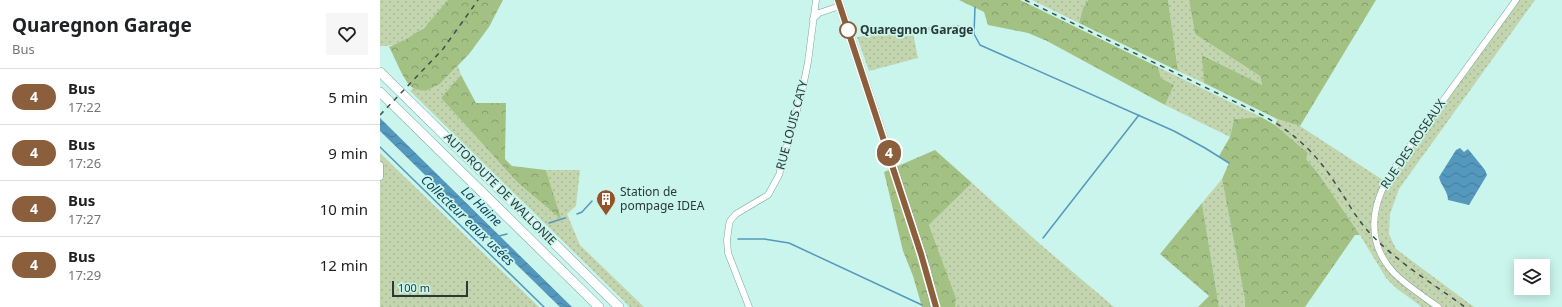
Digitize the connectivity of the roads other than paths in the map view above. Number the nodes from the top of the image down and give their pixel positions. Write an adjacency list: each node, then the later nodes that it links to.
1 (816, 0): 4 (street, RUE LOUIS CATY)
2 (1516, 0): 13 (street, RUE DES ROSEAUX)
3 (839, 3): 4 (street); 12 (main road)
4 (813, 19): 11 (street, RUE LOUIS CATY)
5 (380, 72): 10 (highway, AUTOROUTE DE WALLONIE)
6 (380, 92): 9 (highway, AUTOROUTE DE WALLONIE)
7 (380, 165): 8 (street)
8 (380, 177)
9 (599, 307)
10 (619, 307)
11 (749, 307)
12 (936, 307)
13 (1438, 307)

